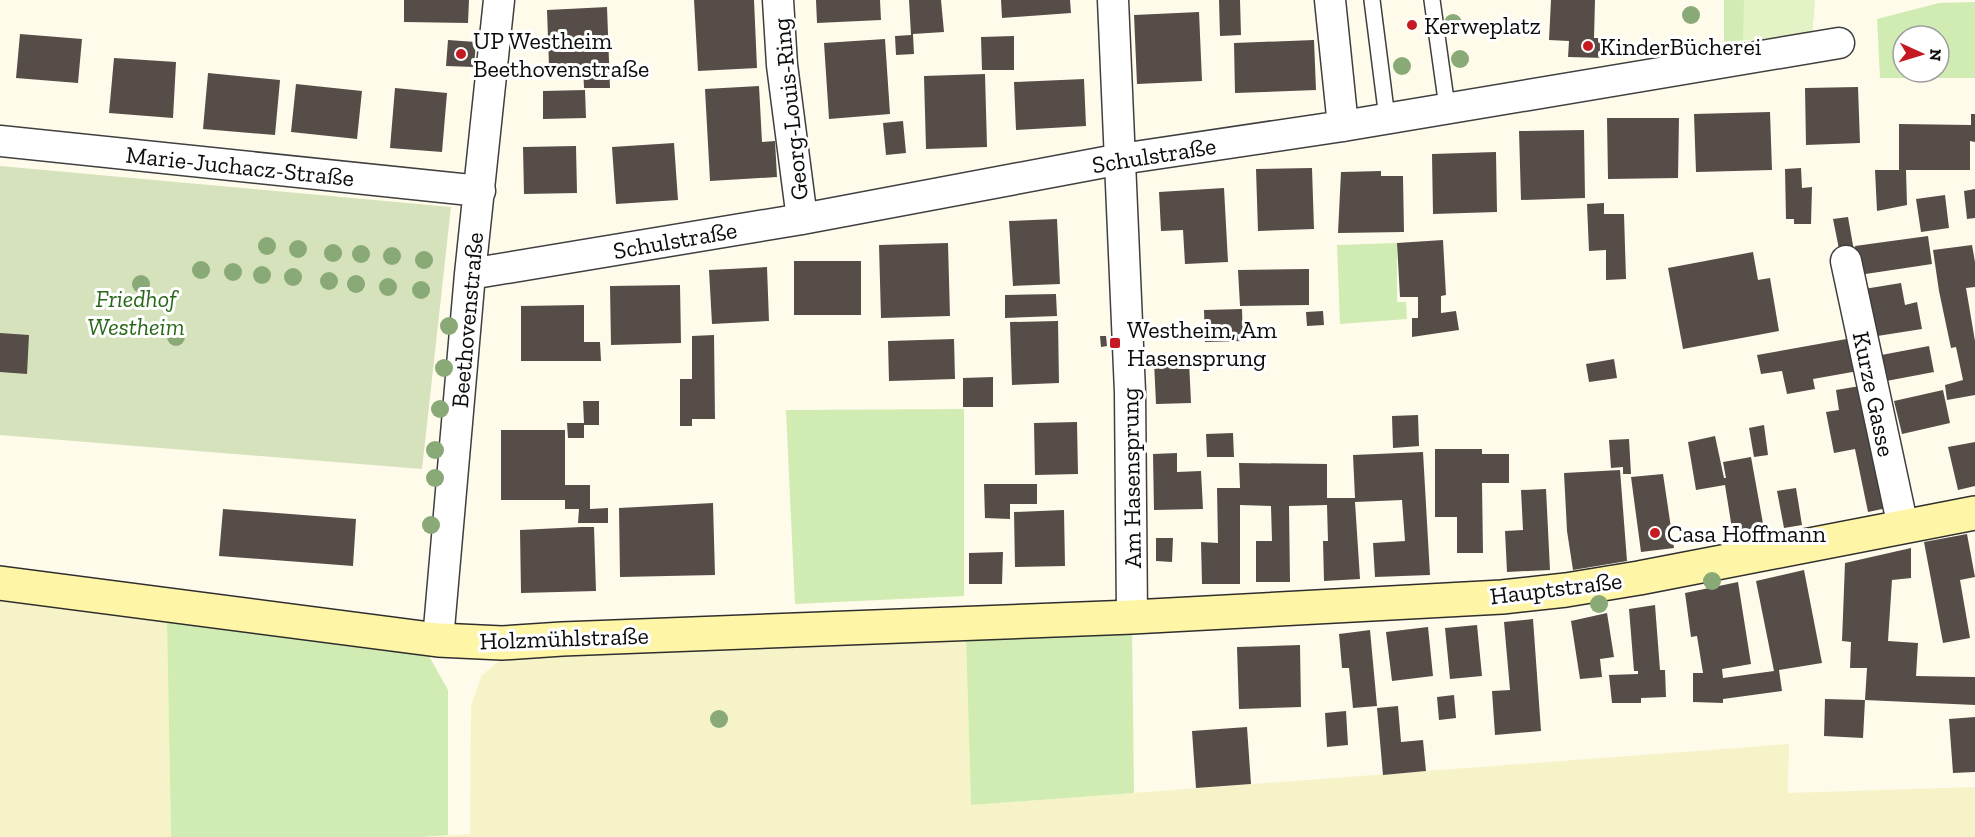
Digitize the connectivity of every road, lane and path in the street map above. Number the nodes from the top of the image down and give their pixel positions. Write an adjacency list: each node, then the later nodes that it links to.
1 (500, 0): 13 (street, Beethovenstraße)
2 (778, 0): 14 (street, Georg-Louis-Ring)
3 (1113, 0): 12 (street)
4 (1330, 0): 10 (street)
5 (1372, 0): 9 (lane)
6 (1432, 0): 8 (lane)
7 (1839, 43): 8 (street, Schulstraße)
8 (1447, 107): 9 (street, Schulstraße)
9 (1387, 118): 10 (street, Schulstraße)
10 (1343, 126): 12 (street, Schulstraße)
11 (0, 141): 13 (street, Marie-Juchacz-Straße)
12 (1121, 159): 14 (street, Schulstraße); 20 (street, Am Hasensprung)
13 (480, 191): 16 (street, Beethovenstraße)
14 (802, 219): 16 (street, Schulstraße)
15 (1846, 261): 18 (street, Kurze Gasse)
16 (470, 274): 21 (street, Beethovenstraße)
17 (1975, 513): 18 (main road, Hauptstraße)
18 (1903, 527): 20 (main road, Hauptstraße)
19 (0, 583): 21 (main road, Holzmühlstraße)
20 (1132, 617): 21 (main road, Holzmühlstraße)
21 (438, 640)

